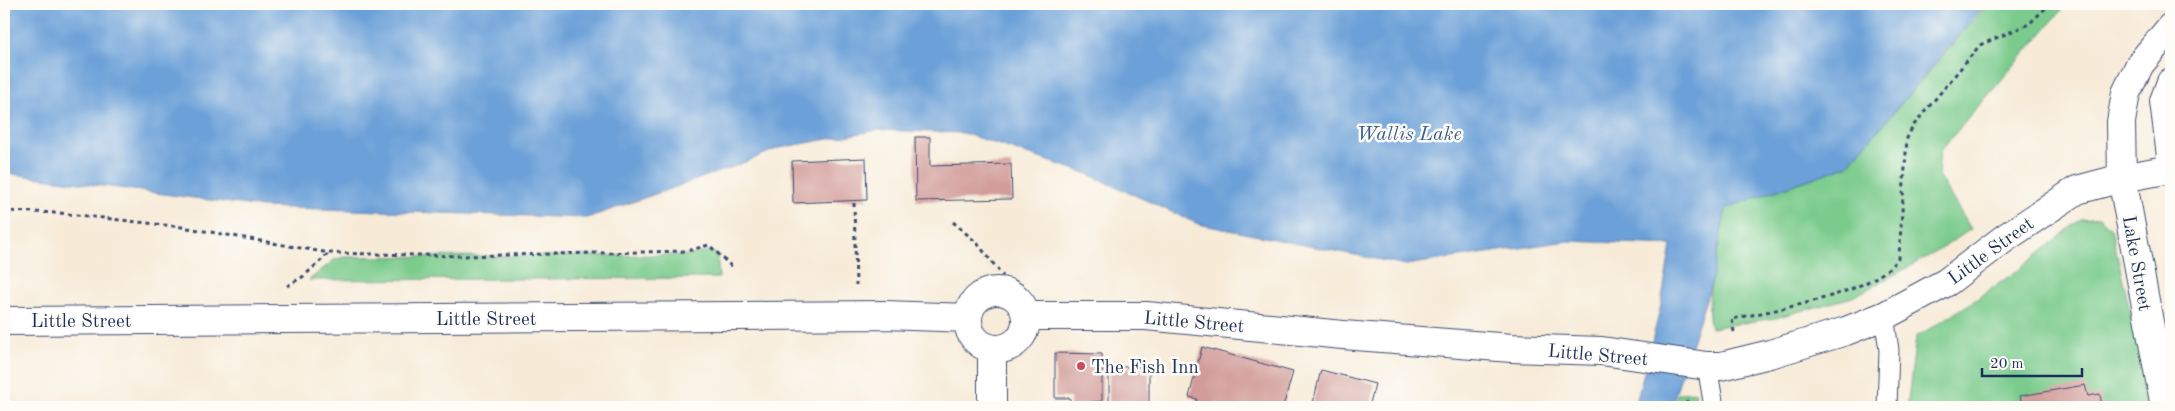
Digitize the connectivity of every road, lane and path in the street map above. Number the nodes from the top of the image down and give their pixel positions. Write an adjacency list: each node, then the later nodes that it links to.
1 (2050, 4): 19 (path)
2 (2171, 27): 6 (street)
3 (2171, 82): 4 (street)
4 (2171, 156)
5 (2171, 169): 6 (street, Little Street)
6 (2122, 178): 16 (street, Little Street); 25 (street, Lake Street)
7 (854, 203): 12 (path)
8 (4, 211): 10 (path)
9 (952, 222): 13 (path)
10 (329, 253): 11 (path); 14 (path)
11 (734, 269)
12 (856, 276)
13 (1003, 276)
14 (286, 287)
15 (1026, 316): 17 (street); 20 (street); 21 (street, Little Street)
16 (1884, 316): 21 (street, Little Street); 24 (lane)
17 (968, 318): 18 (street, Little Street); 20 (street)
18 (4, 320)
19 (1733, 326)
20 (992, 349): 22 (street)
21 (1707, 366): 23 (lane)
22 (992, 407)
23 (1714, 407)
24 (1887, 407)
25 (2165, 407)

